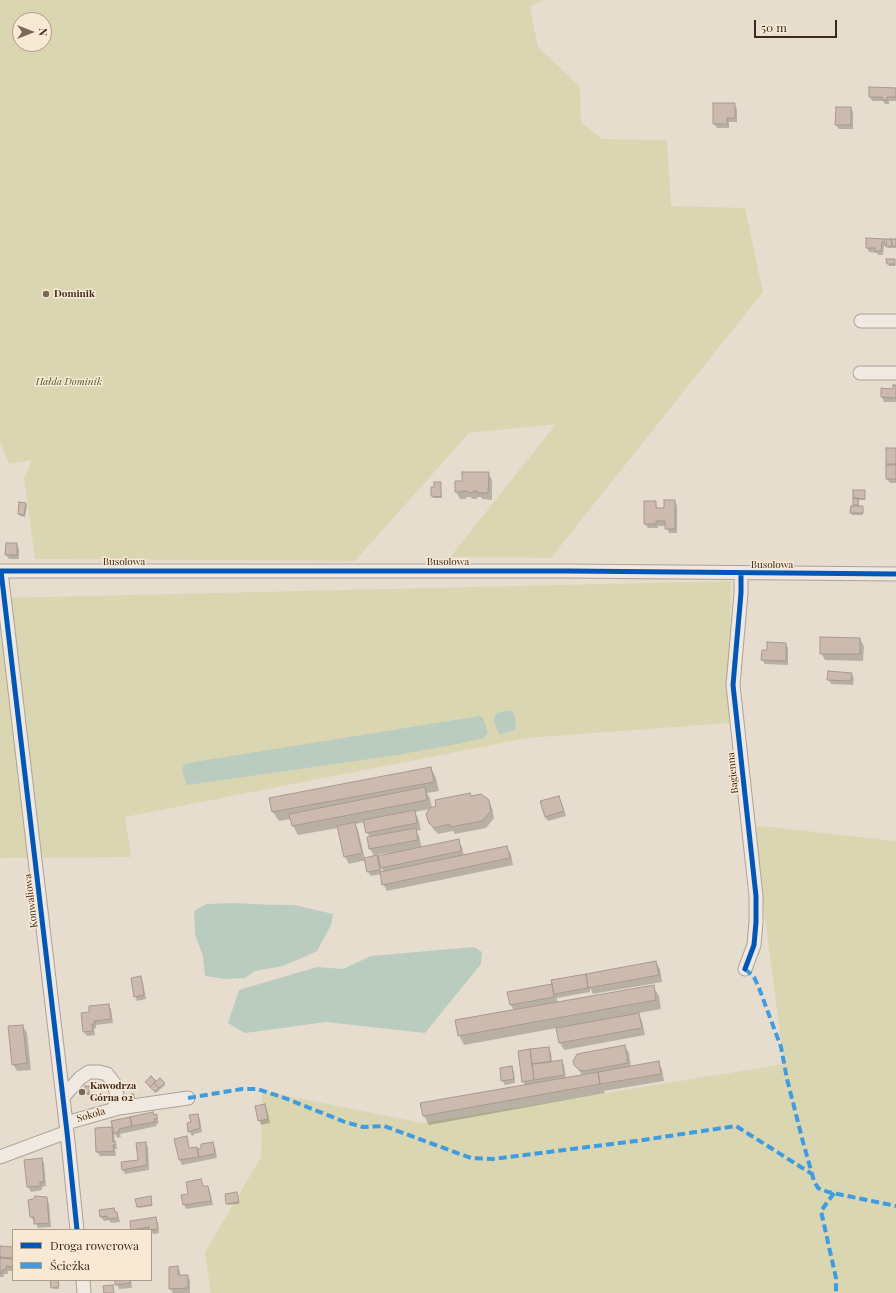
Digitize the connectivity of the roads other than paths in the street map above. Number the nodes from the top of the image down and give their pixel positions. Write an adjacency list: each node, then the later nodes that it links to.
1 (861, 321): 2 (street)
2 (896, 321)
3 (860, 373): 4 (street)
4 (896, 373)
5 (0, 571): 6 (street, Busolowa); 9 (street, Konwaliowa)
6 (741, 574): 7 (street, Busolowa); 8 (street, Bagienna)
7 (896, 574)
8 (745, 969)
9 (63, 1097): 11 (street); 12 (street, Konwaliowa)
10 (188, 1098): 11 (street, Sokola)
11 (114, 1109): 12 (street, Sokola)
12 (67, 1127): 13 (street, Sokola); 14 (street, Konwaliowa)
13 (0, 1157)
14 (77, 1229)
15 (82, 1281): 16 (street)
16 (84, 1293)

